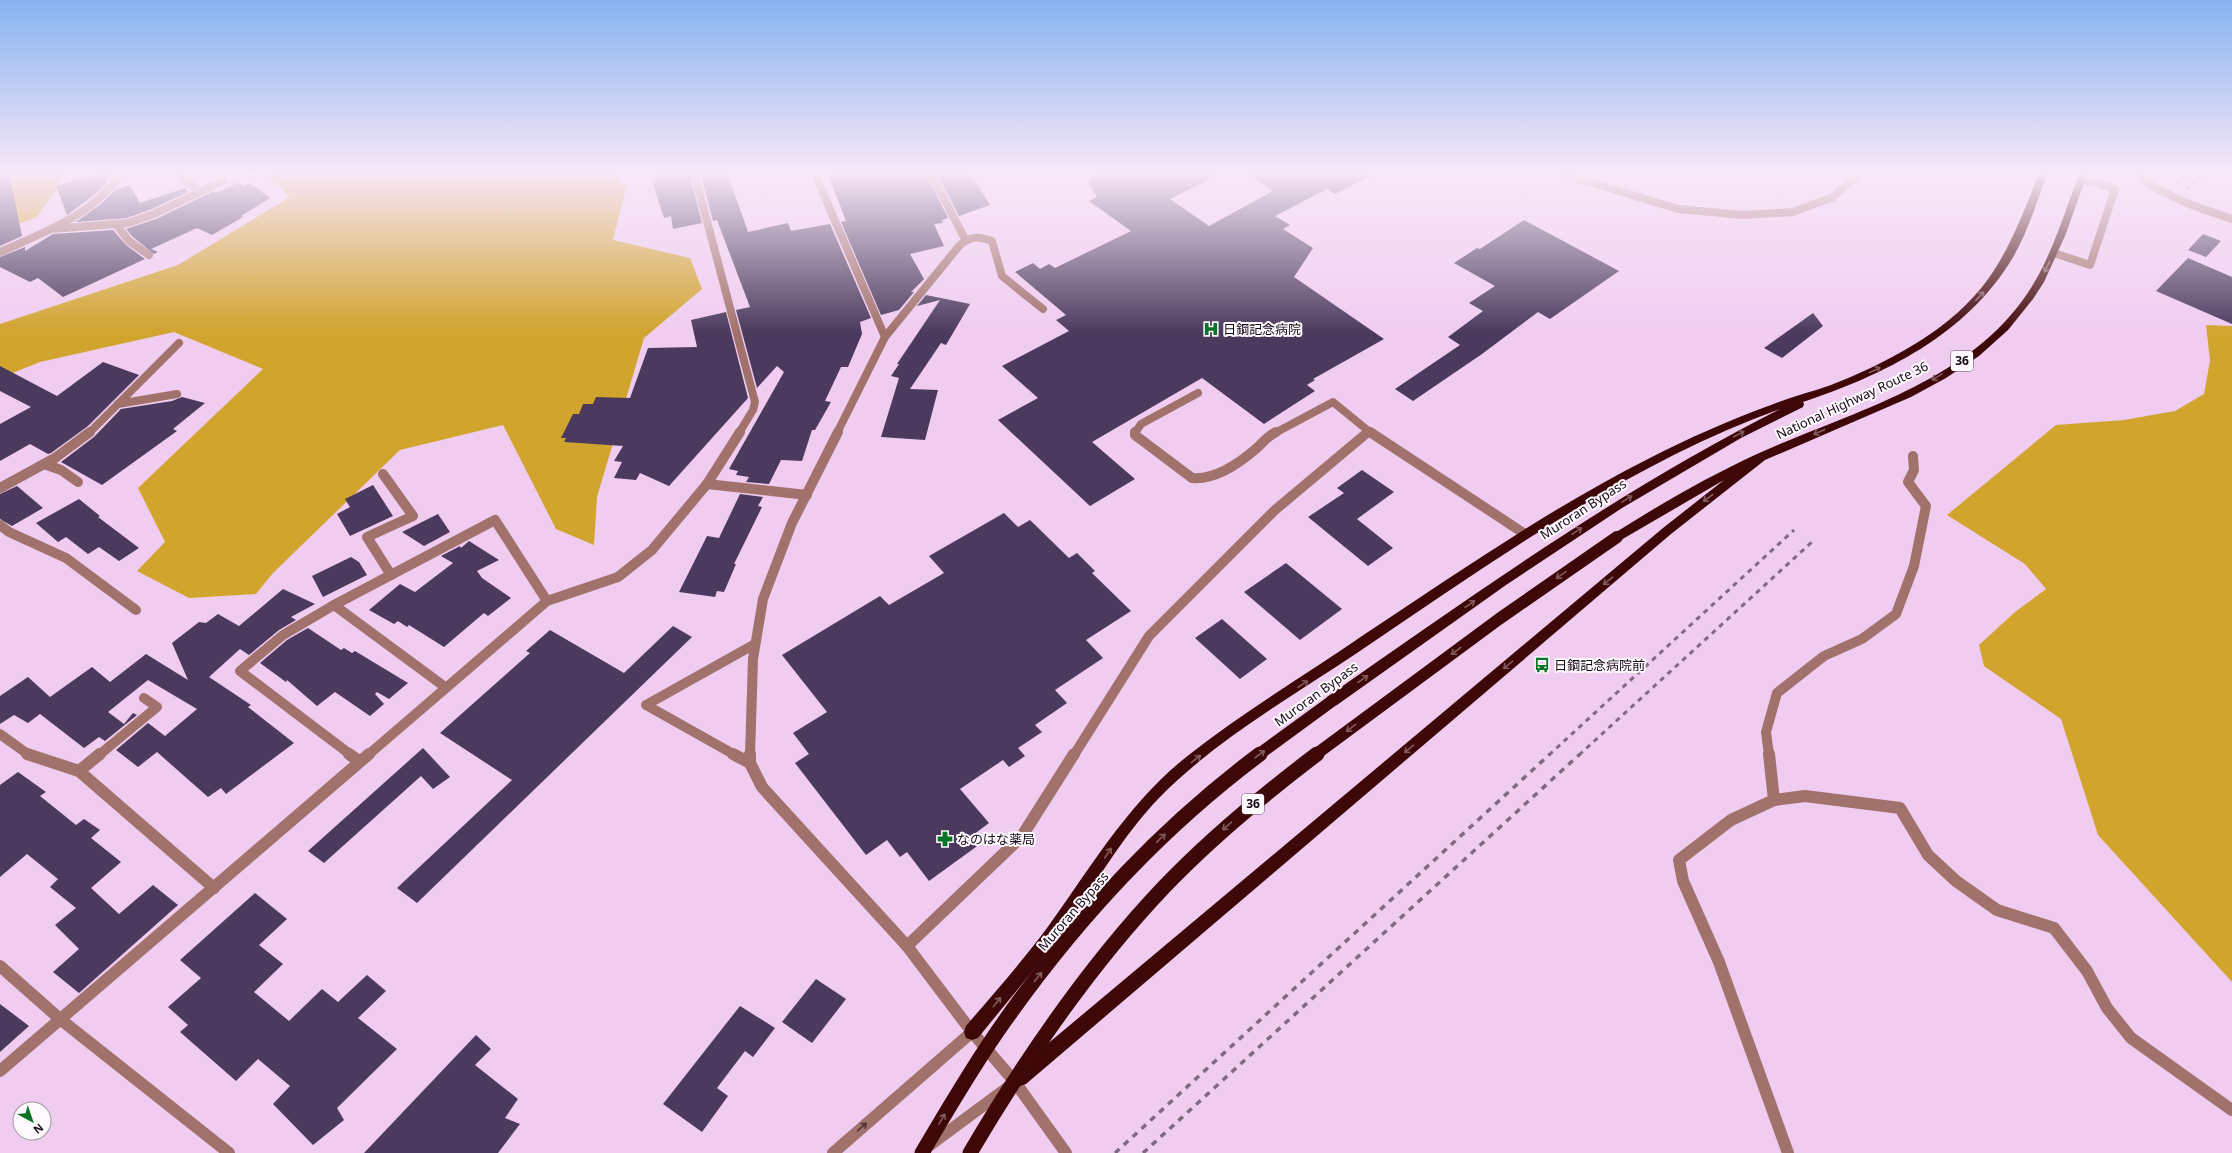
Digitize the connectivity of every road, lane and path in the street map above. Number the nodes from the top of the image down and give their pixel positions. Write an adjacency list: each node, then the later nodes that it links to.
1 (57, 226): 10 (street)
2 (93, 226): 10 (street)
3 (117, 226): 14 (street)
4 (708, 226): 28 (street)
5 (837, 226): 16 (street)
6 (958, 226): 11 (street)
7 (2021, 226): 18 (highway, National Highway Route 36, one-way to 7)
8 (2064, 226): 13 (highway, National Highway Route 36 / 36)
9 (2103, 226): 13 (street)
10 (52, 229): 12 (street)
11 (965, 239): 15 (street); 16 (street)
12 (0, 252)
13 (2054, 253): 24 (highway, National Highway Route 36 / 36, one-way to 24)
14 (149, 255)
15 (1043, 309)
16 (885, 337): 30 (street)
17 (179, 344): 21 (street)
18 (1839, 386): 32 (highway); 55 (highway, Muroran Bypass, one-way to 18, bridge)
19 (1198, 393): 22 (street)
20 (177, 394): 21 (street)
21 (118, 404): 25 (street)
22 (1369, 431): 32 (street); 46 (street)
23 (1913, 456): 44 (street)
24 (1761, 457): 51 (highway, one-way to 51); 56 (highway, 36, one-way to 56, bridge)
25 (44, 464): 27 (street); 29 (street)
26 (383, 474): 33 (street)
27 (78, 482)
28 (707, 484): 30 (street); 34 (street)
29 (0, 488)
30 (807, 494): 37 (street)
31 (0, 525): 36 (street)
32 (1525, 534): 49 (highway, one-way to 32)
33 (391, 575): 34 (street); 35 (street)
34 (547, 601): 38 (street)
35 (334, 605): 38 (street); 41 (street)
36 (136, 610)
37 (755, 644): 42 (street); 42 (street)
38 (445, 687): 41 (street)
39 (144, 698): 43 (street)
40 (0, 734): 43 (street)
41 (360, 761): 45 (street)
42 (750, 763): 46 (street)
43 (79, 771): 45 (street)
44 (1774, 800): 52 (street); 58 (street)
45 (214, 888): 48 (street)
46 (907, 946): 49 (street)
47 (0, 966): 48 (street)
48 (60, 1019): 50 (street); 53 (street)
49 (972, 1032): 51 (street); 54 (street, one-way to 49)
50 (0, 1071)
51 (1015, 1082): 55 (street); 57 (street)
52 (2232, 1110)
53 (228, 1153)
54 (833, 1153)
55 (921, 1153)
56 (970, 1153)
57 (1066, 1153)
58 (1788, 1153)

